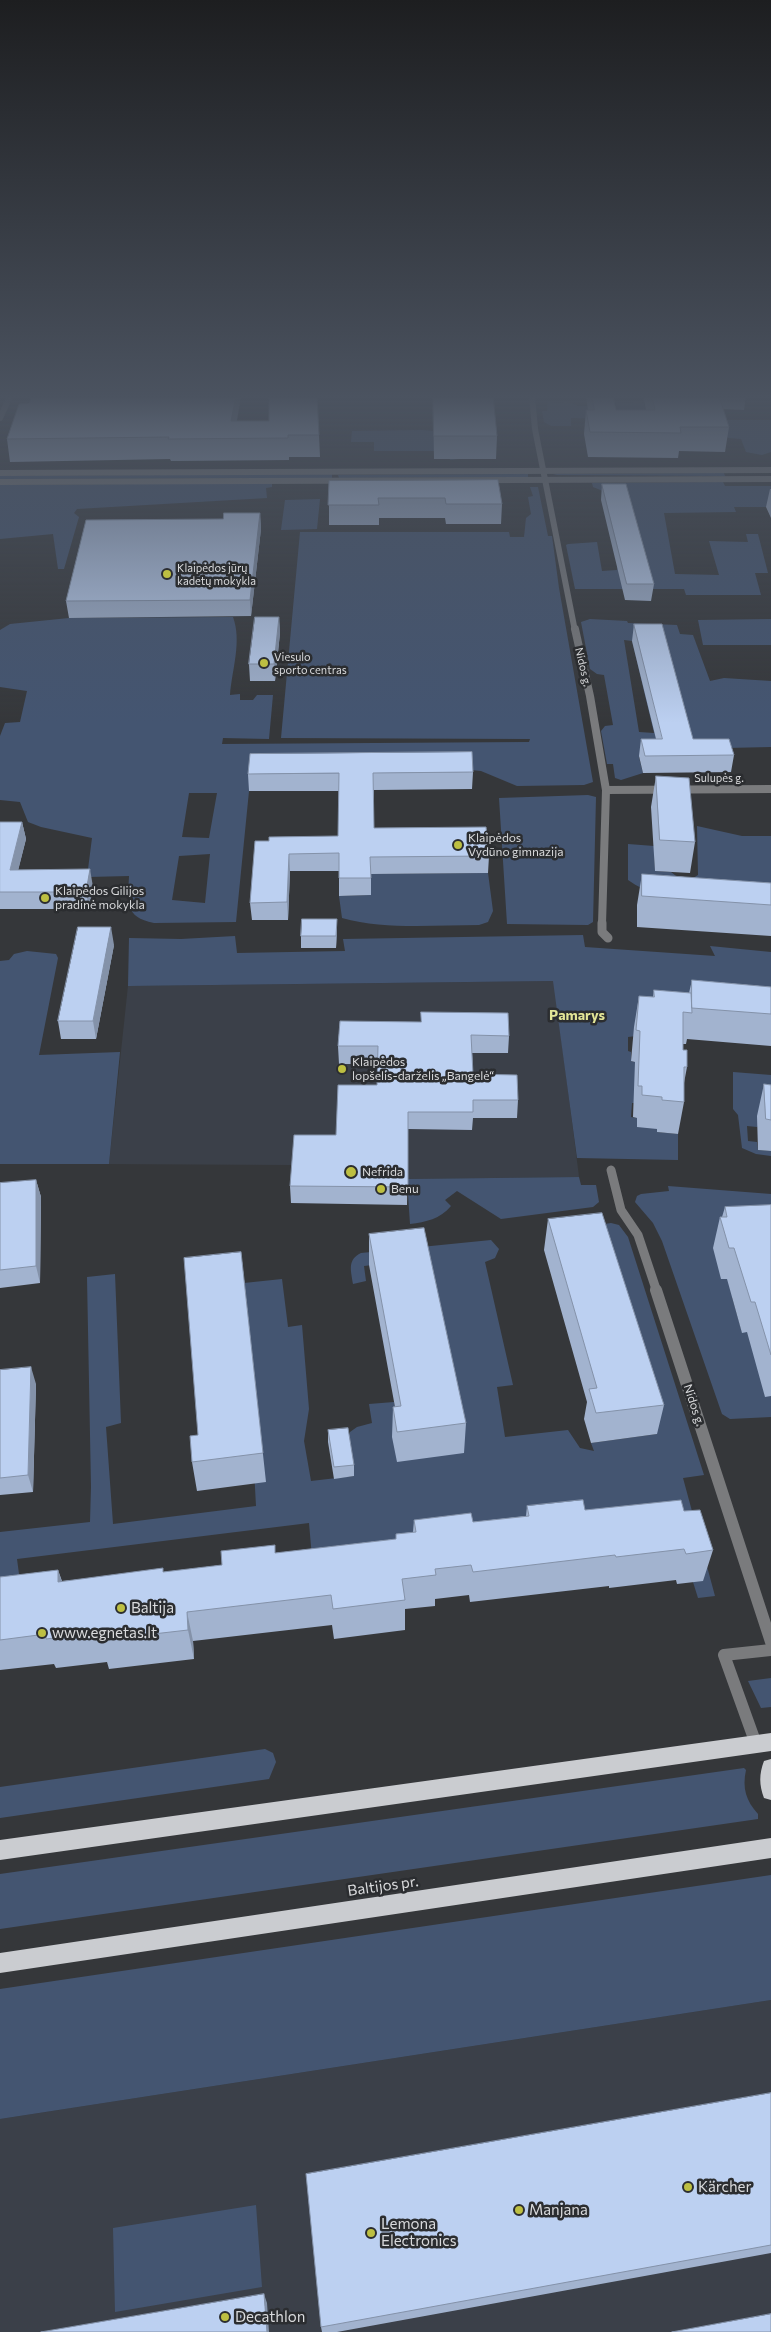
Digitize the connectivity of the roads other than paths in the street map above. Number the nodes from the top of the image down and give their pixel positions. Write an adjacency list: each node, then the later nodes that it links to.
1 (551, 505): 2 (street, Nidos g.)
2 (606, 790): 3 (street, Sulupės g.); 4 (street, Nidos g.)
3 (771, 790)
4 (608, 938)
5 (611, 1170): 6 (street, Nidos g.)
6 (771, 1642)
7 (771, 1650): 8 (street)
8 (764, 1743): 12 (highway)
9 (771, 1768): 10 (highway)
10 (771, 1791)
11 (771, 1848): 13 (highway, Baltijos pr.)
12 (0, 1850)
13 (0, 1963)

